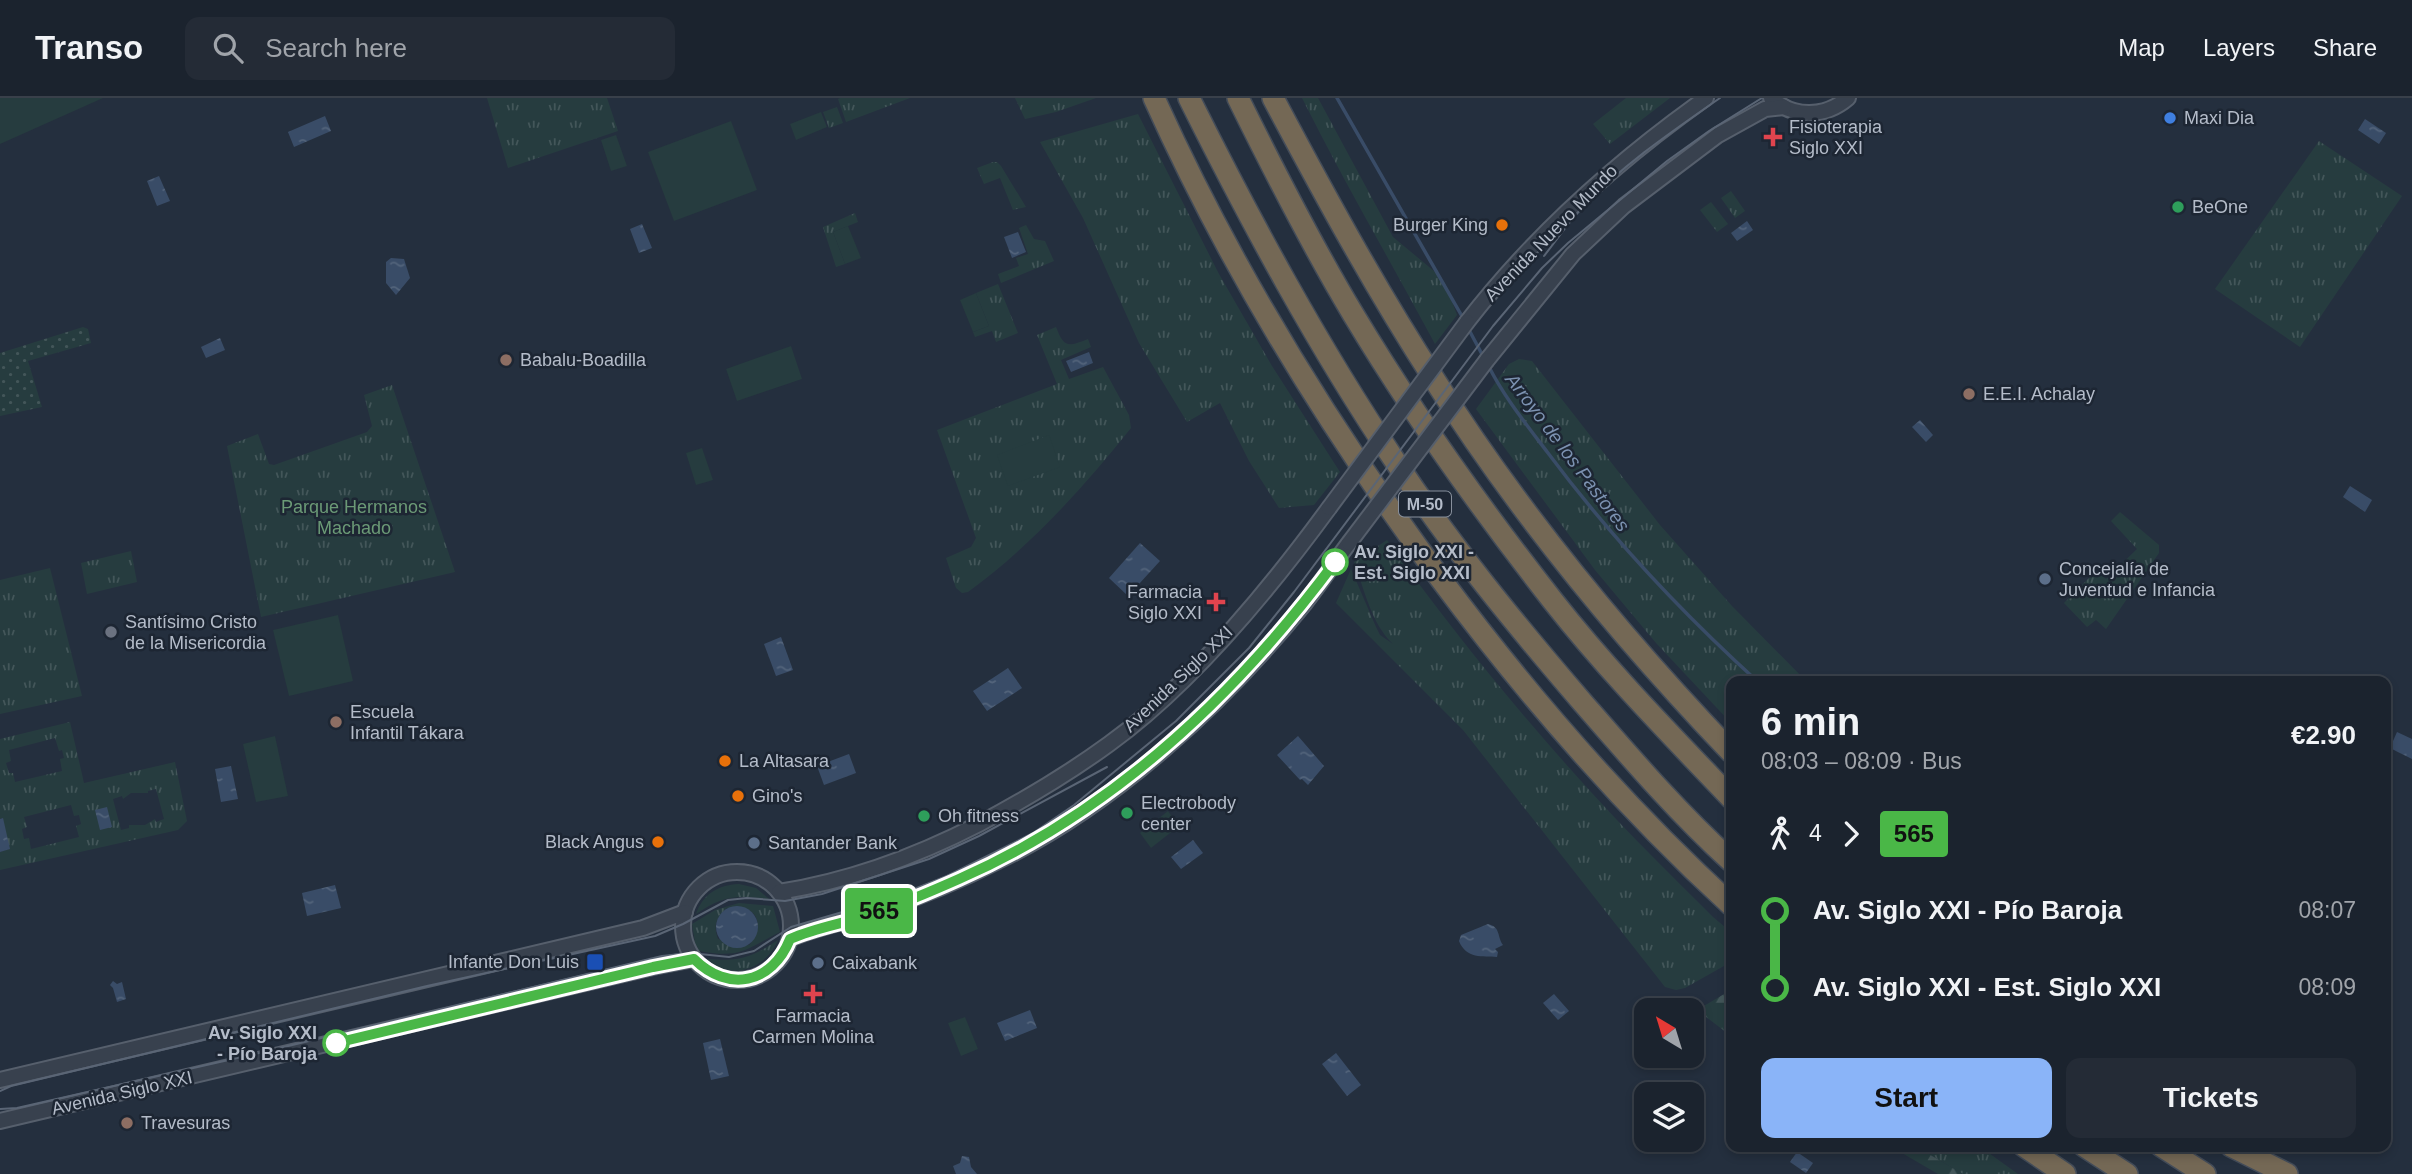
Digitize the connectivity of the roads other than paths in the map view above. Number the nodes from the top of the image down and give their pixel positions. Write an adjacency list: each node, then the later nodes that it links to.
1 (1148, 98): 11 (highway)
2 (1154, 98): 11 (highway)
3 (1189, 98): 16 (highway, M-50)
4 (1238, 98): 15 (highway, M-50)
5 (1273, 98): 12 (highway)
6 (1284, 98): 12 (highway)
7 (1706, 98): 13 (street, Avenida Nuevo Mundo)
8 (1771, 98): 10 (street)
9 (1848, 98): 10 (street)
10 (1784, 107): 20 (street, Avenida Nuevo Mundo, bridge)
11 (1176, 146): 18 (highway)
12 (1379, 290): 14 (highway)
13 (1467, 322): 17 (street, Avenida Siglo XXI, bridge)
14 (1726, 747)
15 (1726, 793)
16 (1726, 856)
17 (779, 892): 19 (street); 20 (street)
18 (1726, 900)
19 (685, 912): 21 (street); 22 (street)
20 (790, 939): 21 (street)
21 (694, 959): 23 (street, Avenida Siglo XXI)
22 (0, 1080)
23 (0, 1121)
24 (2017, 1152): 30 (highway)
25 (2033, 1152): 31 (highway)
26 (2093, 1152): 32 (highway)
27 (2170, 1152): 33 (highway)
28 (2228, 1152): 34 (highway)
29 (2243, 1152): 35 (highway)
30 (2046, 1174)
31 (2065, 1174)
32 (2127, 1174)
33 (2205, 1174)
34 (2262, 1174)
35 (2287, 1174)

